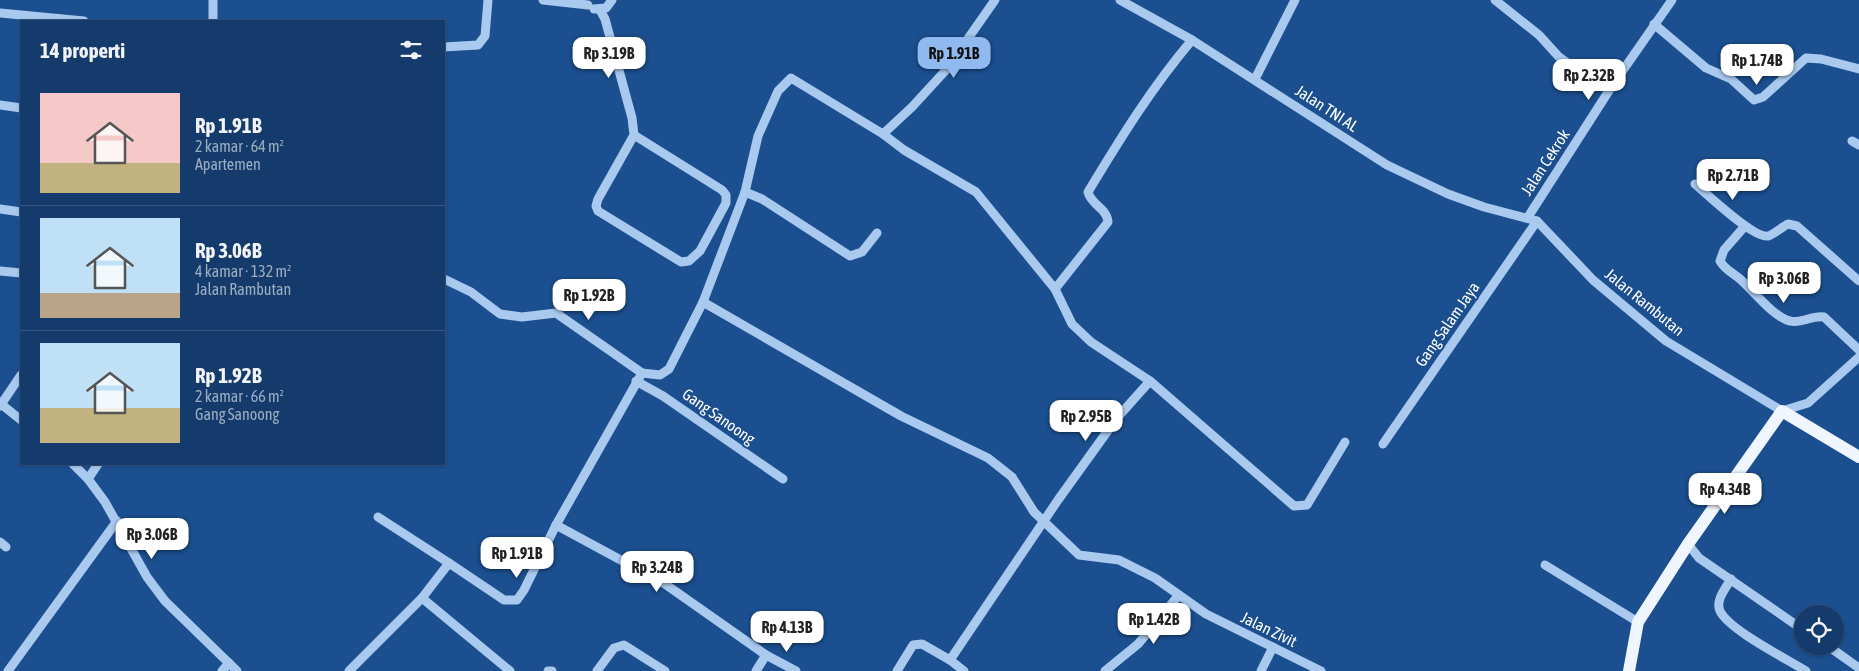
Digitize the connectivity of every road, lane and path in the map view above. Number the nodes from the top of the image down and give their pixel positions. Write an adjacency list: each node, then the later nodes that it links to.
1 (213, 0): 14 (street)
2 (488, 0): 17 (street)
3 (542, 0): 10 (street)
4 (612, 0): 11 (street)
5 (995, 0): 23 (street)
6 (1295, 0): 19 (street)
7 (1495, 0): 20 (street)
8 (1672, 0): 15 (street, Jalan Cekrok)
9 (1124, 1): 16 (street, Jalan TNI AL)
10 (586, 2): 11 (street)
11 (603, 9): 24 (street)
12 (0, 14): 13 (street)
13 (72, 20)
14 (212, 20)
15 (1654, 24): 18 (street); 20 (street, Jalan Cekrok)
16 (1192, 40): 19 (street, Jalan TNI AL); 37 (street)
17 (445, 47)
18 (1859, 69)
19 (1255, 79): 29 (street, Jalan TNI AL)
20 (1612, 86): 29 (street, Jalan Cekrok)
21 (0, 105): 22 (street)
22 (20, 108)
23 (883, 134): 26 (street); 37 (street)
24 (634, 135): 24 (street)
25 (1695, 184): 31 (street)
26 (745, 192): 32 (street); 38 (street)
27 (0, 208): 28 (street)
28 (20, 212)
29 (1528, 217): 30 (street, Jalan Rambutan)
30 (1537, 221): 45 (street, Jalan Rambutan); 48 (street, Gang Salam Jaya)
31 (1745, 226): 36 (street); 39 (street)
32 (877, 233)
33 (0, 272): 34 (street)
34 (20, 274)
35 (445, 279): 42 (street, Gang Sanoong)
36 (1859, 281)
37 (1056, 289): 43 (street)
38 (703, 302): 42 (street); 56 (street, Jalan Zivit)
39 (1859, 350)
40 (1859, 357): 45 (street)
41 (20, 376): 44 (street)
42 (639, 377): 53 (street, Gang Sanoong); 57 (street)
43 (1150, 381): 47 (street); 56 (street)
44 (1, 405): 46 (street)
45 (1782, 411): 49 (main road); 58 (main road)
46 (20, 419)
47 (1345, 442)
48 (1383, 444)
49 (1859, 457)
50 (74, 465): 52 (street)
51 (97, 465): 52 (street)
52 (88, 479): 55 (street)
53 (783, 479)
54 (378, 517): 59 (street)
55 (117, 521): 70 (street); 72 (street)
56 (1045, 521): 62 (street, Jalan Zivit); 69 (street)
57 (556, 525): 59 (street); 67 (street)
58 (1688, 544): 61 (street); 64 (main road)
59 (449, 563): 63 (street)
60 (1544, 565): 64 (street)
61 (1731, 579): 65 (street); 87 (street)
62 (1179, 596): 66 (street, Jalan Zivit); 83 (street)
63 (422, 598): 75 (street); 76 (street)
64 (1638, 622): 86 (main road)
65 (1794, 623)
66 (1273, 647): 84 (street); 85 (street, Jalan Zivit)
67 (766, 655): 79 (street); 80 (street)
68 (1841, 655): 71 (street)
69 (950, 660): 81 (street); 82 (street)
70 (229, 663): 73 (street); 74 (street)
71 (1859, 668)
72 (8, 671)
73 (222, 671)
74 (237, 671)
75 (349, 671)
76 (510, 671)
77 (597, 671): 78 (street)
78 (665, 671)
79 (756, 671)
80 (796, 671)
81 (897, 671)
82 (964, 671)
83 (1106, 671)
84 (1261, 671)
85 (1321, 671)
86 (1629, 671)
87 (1806, 671)

